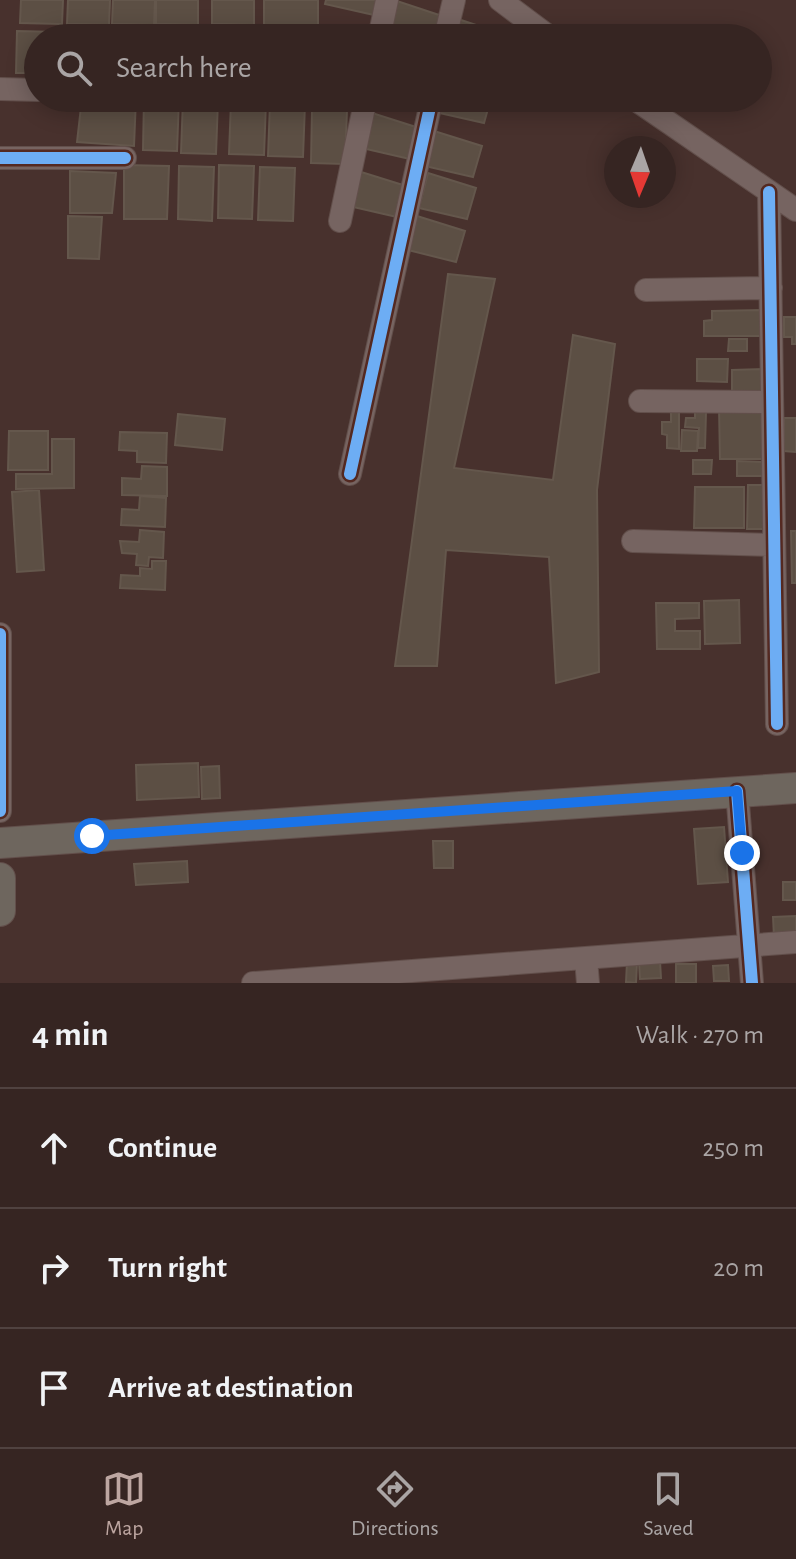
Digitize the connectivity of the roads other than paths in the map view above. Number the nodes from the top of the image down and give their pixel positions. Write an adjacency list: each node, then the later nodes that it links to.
1 (387, 0): 4 (street)
2 (454, 0): 5 (street)
3 (500, 0): 6 (street)
4 (382, 24)
5 (448, 24)
6 (532, 24)
7 (0, 89): 8 (street)
8 (24, 90)
9 (363, 112): 16 (street)
10 (429, 112): 23 (street)
11 (653, 112): 14 (street)
12 (0, 158): 13 (street)
13 (125, 158)
14 (769, 192): 15 (street); 17 (street)
15 (796, 210)
16 (340, 221)
17 (771, 288): 18 (street); 20 (street)
18 (646, 290)
19 (640, 401): 20 (street)
20 (772, 402): 21 (street)
21 (773, 466): 22 (street); 25 (street)
22 (796, 466)
23 (350, 474)
24 (633, 541): 25 (street)
25 (774, 545): 27 (street)
26 (0, 634): 30 (street)
27 (777, 724)
28 (796, 788): 29 (main road)
29 (737, 791): 31 (main road); 35 (street)
30 (0, 811)
31 (0, 843)
32 (0, 878): 33 (main road)
33 (0, 911)
34 (796, 942): 35 (street)
35 (750, 946): 36 (street); 41 (street)
36 (586, 959): 37 (street); 40 (street)
37 (364, 979): 39 (street)
38 (253, 983): 39 (street)
39 (264, 983)
40 (588, 983)
41 (752, 983)

